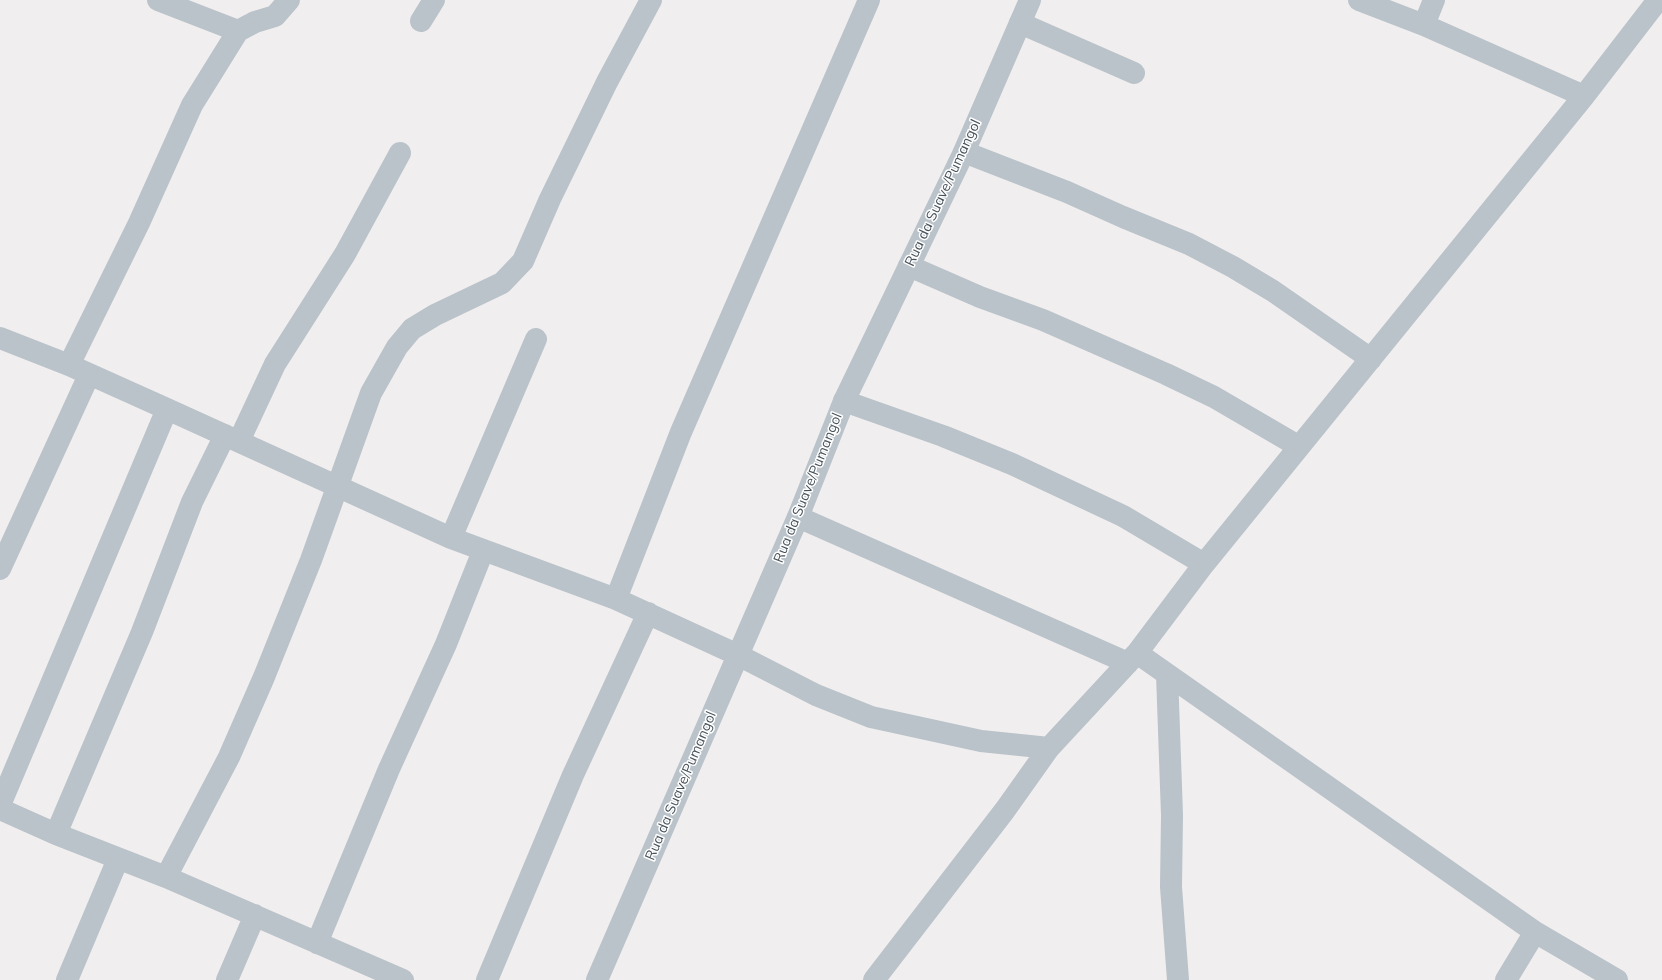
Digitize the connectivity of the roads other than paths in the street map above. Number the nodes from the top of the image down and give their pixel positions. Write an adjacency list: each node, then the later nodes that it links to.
1 (158, 0): 13 (street)
2 (289, 0): 13 (street)
3 (434, 0): 10 (street)
4 (651, 0): 28 (street)
5 (868, 0): 34 (street)
6 (1030, 0): 11 (street, Rua da Suave/Pumangol)
7 (1359, 0): 12 (street)
8 (1434, 0): 12 (street)
9 (1658, 0): 15 (street)
10 (421, 21)
11 (1020, 23): 14 (street); 16 (street, Rua da Suave/Pumangol)
12 (1424, 25): 15 (street)
13 (238, 31): 22 (street)
14 (1134, 72)
15 (1584, 96): 21 (street)
16 (964, 152): 18 (street, Rua da Suave/Pumangol); 21 (street)
17 (400, 153): 26 (street)
18 (909, 266): 24 (street, Rua da Suave/Pumangol); 27 (street)
19 (0, 338): 22 (street)
20 (536, 339): 30 (street)
21 (1372, 359): 27 (street)
22 (68, 365): 23 (street)
23 (88, 375): 25 (street); 33 (street)
24 (844, 401): 29 (street, Rua da Suave/Pumangol); 32 (street)
25 (168, 409): 26 (street); 40 (street)
26 (232, 438): 28 (street); 42 (street)
27 (1298, 446): 32 (street)
28 (336, 487): 30 (street); 44 (street)
29 (798, 516): 36 (street, Rua da Suave/Pumangol); 37 (street)
30 (451, 538): 31 (street)
31 (483, 551): 34 (street); 47 (street)
32 (1204, 564): 37 (street)
33 (0, 569)
34 (616, 599): 35 (street)
35 (648, 613): 36 (street); 51 (street)
36 (738, 655): 39 (street); 52 (street, Rua da Suave/Pumangol)
37 (1132, 658): 38 (street); 39 (street)
38 (1167, 674): 46 (street); 54 (street)
39 (1049, 748): 53 (street)
40 (0, 805)
41 (0, 809): 42 (street)
42 (56, 834): 43 (street)
43 (118, 859): 44 (street); 48 (street)
44 (166, 877): 45 (street)
45 (255, 916): 47 (street); 49 (street)
46 (1535, 932): 55 (street); 56 (street)
47 (317, 943): 50 (street)
48 (67, 980)
49 (227, 980)
50 (403, 980)
51 (487, 980)
52 (597, 980)
53 (874, 980)
54 (1178, 980)
55 (1506, 980)
56 (1617, 980)

